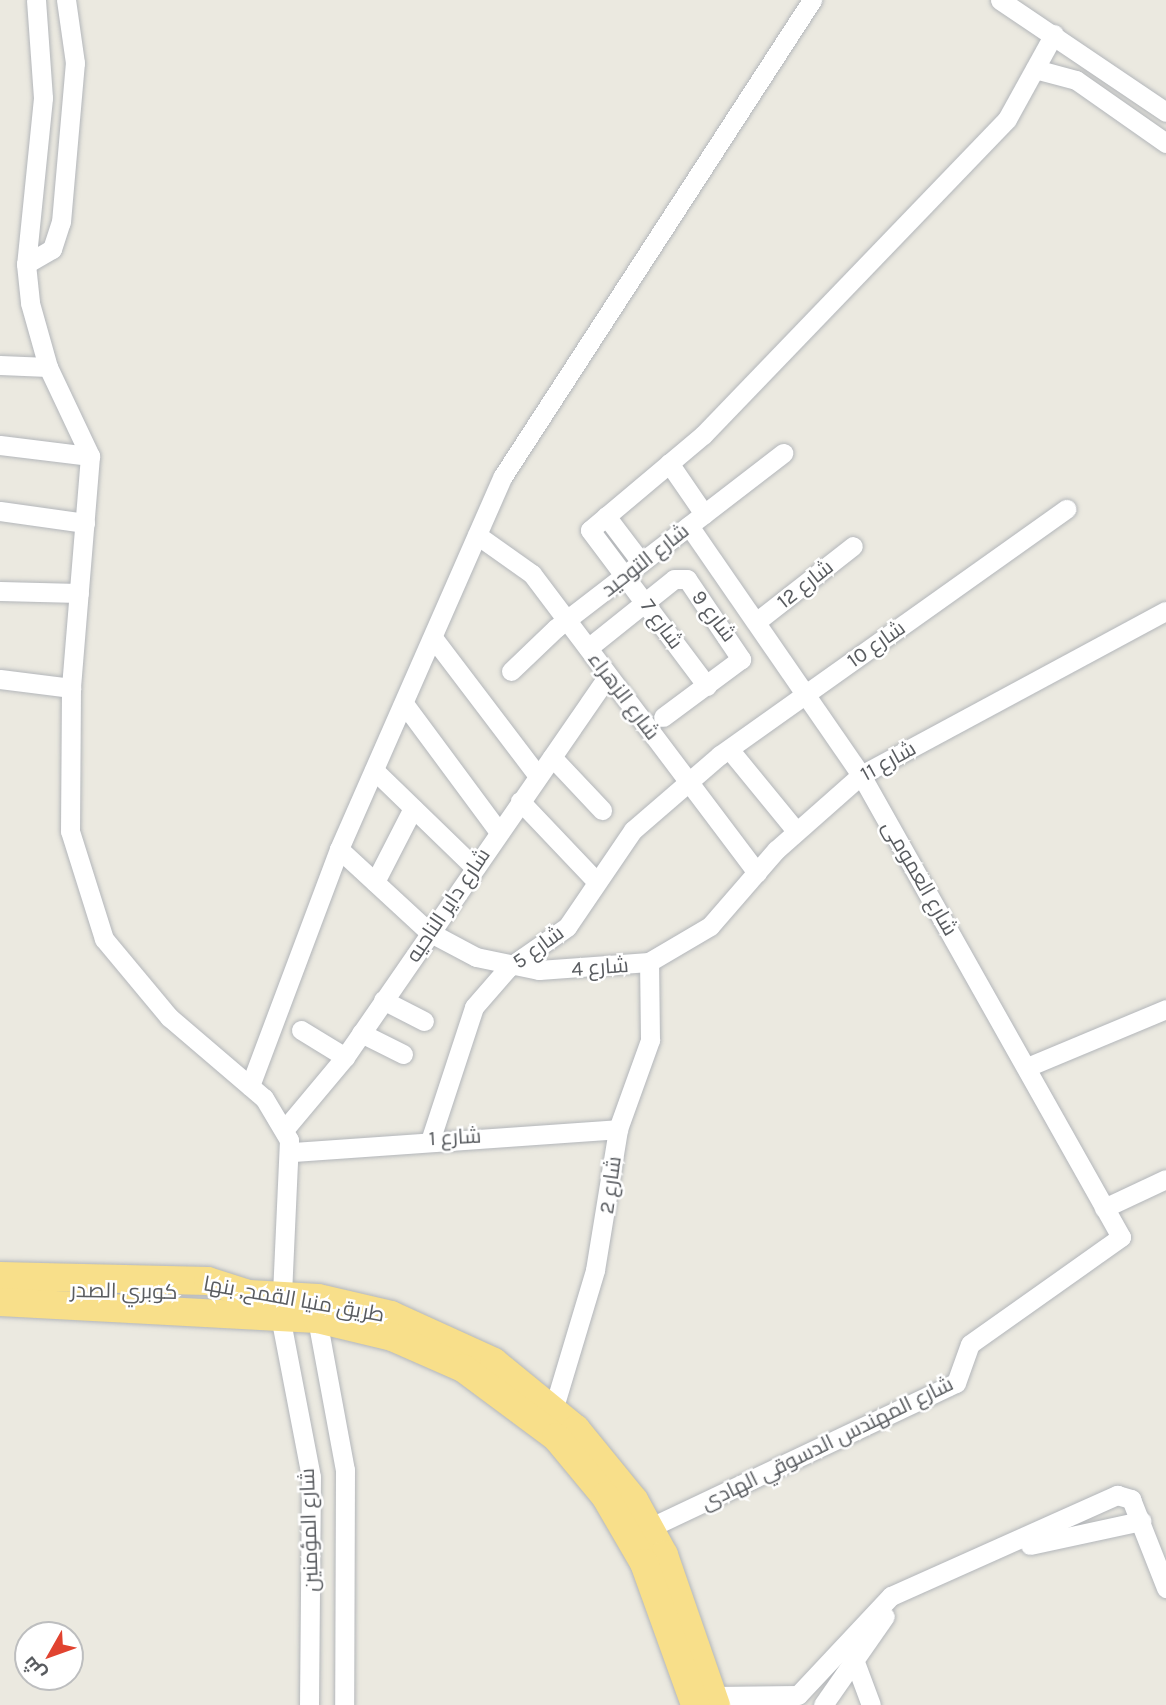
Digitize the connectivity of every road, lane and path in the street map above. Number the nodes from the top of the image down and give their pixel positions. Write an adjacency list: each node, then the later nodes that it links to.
1 (36, 0): 9 (street)
2 (66, 0): 9 (street)
3 (812, 0): 21 (street)
4 (1000, 0): 5 (street)
5 (1052, 38): 6 (street); 7 (street)
6 (1037, 65): 8 (street); 15 (street)
7 (1166, 112)
8 (1166, 143)
9 (26, 264): 11 (street)
10 (0, 365): 11 (street)
11 (47, 367): 14 (street)
12 (0, 445): 14 (street)
13 (783, 453): 19 (street, شارع التوحيد)
14 (90, 456): 20 (street)
15 (669, 463): 18 (street); 19 (street, شارع العمومى)
16 (1066, 509): 38 (street, شارع 10)
17 (0, 511): 20 (street)
18 (606, 516): 23 (street); 24 (street, شارع 7)
19 (696, 520): 23 (street, شارع التوحيد); 30 (street, شارع العمومى)
20 (85, 523): 26 (street)
21 (477, 535): 29 (street, شارع الزهراء); 31 (street)
22 (853, 545): 30 (street, شارع 12)
23 (641, 562): 24 (street, شارع التوحيد)
24 (625, 575): 27 (street, شارع 7); 29 (street, شارع التوحيد)
25 (0, 591): 26 (street)
26 (79, 593): 37 (street)
27 (645, 601): 32 (street); 36 (street, شارع 7); 36 (street, شارع 9)
28 (1166, 611): 44 (street, شارع 11)
29 (567, 620): 32 (street, شارع الزهراء); 33 (street, شارع التوحيد)
30 (756, 622): 38 (street, شارع العمومى)
31 (435, 639): 39 (street); 45 (street)
32 (588, 648): 34 (street, شارع الزهراء)
33 (511, 671)
34 (608, 676): 42 (street, شارع داير الناحيه); 46 (street, شارع الزهراء)
35 (0, 679): 37 (street)
36 (707, 686): 40 (street)
37 (71, 688): 68 (street)
38 (806, 694): 41 (street, شارع 10); 44 (street, شارع العمومى)
39 (405, 705): 43 (street); 51 (street)
40 (663, 717)
41 (729, 749): 46 (street, شارع 10); 50 (street)
42 (552, 757): 45 (street, شارع داير الناحيه); 49 (street)
43 (374, 770): 48 (street); 52 (street)
44 (861, 775): 50 (street, شارع 11); 67 (street, شارع العمومى)
45 (538, 776): 47 (street, شارع داير الناحيه)
46 (688, 781): 54 (street, شارع الزهراء); 55 (street, شارع 5)
47 (520, 802): 51 (street, شارع داير الناحيه); 55 (street)
48 (413, 808): 53 (street); 56 (street)
49 (602, 810)
50 (796, 831): 54 (street, شارع 11)
51 (499, 832): 53 (street, شارع داير الناحيه)
52 (339, 849): 56 (street, شارع 4); 68 (street)
53 (474, 867): 57 (street, شارع داير الناحيه)
54 (757, 873): 58 (street, شارع 11)
55 (595, 880): 59 (street, شارع 5)
56 (374, 882): 57 (street, شارع 4)
57 (429, 932): 59 (street, شارع 4); 60 (street, شارع داير الناحيه)
58 (649, 962): 59 (street, شارع 4); 69 (street, شارع 2)
59 (508, 968): 71 (street, شارع 5)
60 (383, 1000): 62 (street); 64 (street, شارع داير الناحيه)
61 (1166, 1009): 67 (street)
62 (424, 1021)
63 (301, 1030): 66 (street)
64 (361, 1033): 65 (street); 66 (street, شارع داير الناحيه)
65 (403, 1054)
66 (345, 1057): 70 (street, شارع داير الناحيه)
67 (1027, 1067): 74 (street, شارع العمومى)
68 (250, 1086): 70 (street)
69 (618, 1129): 71 (street, شارع 1); 84 (street, شارع 2)
70 (284, 1130): 72 (street)
71 (431, 1138): 72 (street, شارع 1)
72 (292, 1152): 81 (street, شارع المؤمنين)
73 (1166, 1180): 74 (street)
74 (1104, 1208): 75 (street, شارع العمومى)
75 (1116, 1245): 86 (street, شارع المهندس الدسوقي الهادى)
76 (0, 1276): 78 (highway, طريق منيا القمح, بنها)
77 (0, 1288): 78 (highway, كوبري الصدر)
78 (249, 1294): 81 (highway, طريق منيا القمح, بنها)
79 (0, 1295): 82 (highway, كوبري الصدر)
80 (0, 1302): 82 (highway, طريق منيا القمح, بنها)
81 (281, 1305): 82 (highway, طريق منيا القمح, بنها); 83 (highway, طريق منيا القمح, بنها); 84 (highway, طريق منيا القمح, بنها); 93 (street, شارع المؤمنين)
82 (109, 1306)
83 (317, 1319): 91 (highway, طريق منيا القمح, بنها); 94 (street, شارع المؤمنين)
84 (554, 1407): 86 (highway, طريق منيا القمح, بنها)
85 (1141, 1521): 87 (street); 88 (street); 89 (street)
86 (651, 1527): 91 (highway, طريق منيا القمح, بنها)
87 (1166, 1588)
88 (846, 1641): 89 (street); 90 (street)
89 (856, 1663): 92 (street); 95 (street)
90 (807, 1688): 91 (street); 92 (street)
91 (708, 1702)
92 (825, 1702)
93 (309, 1705)
94 (344, 1705)
95 (872, 1705)

